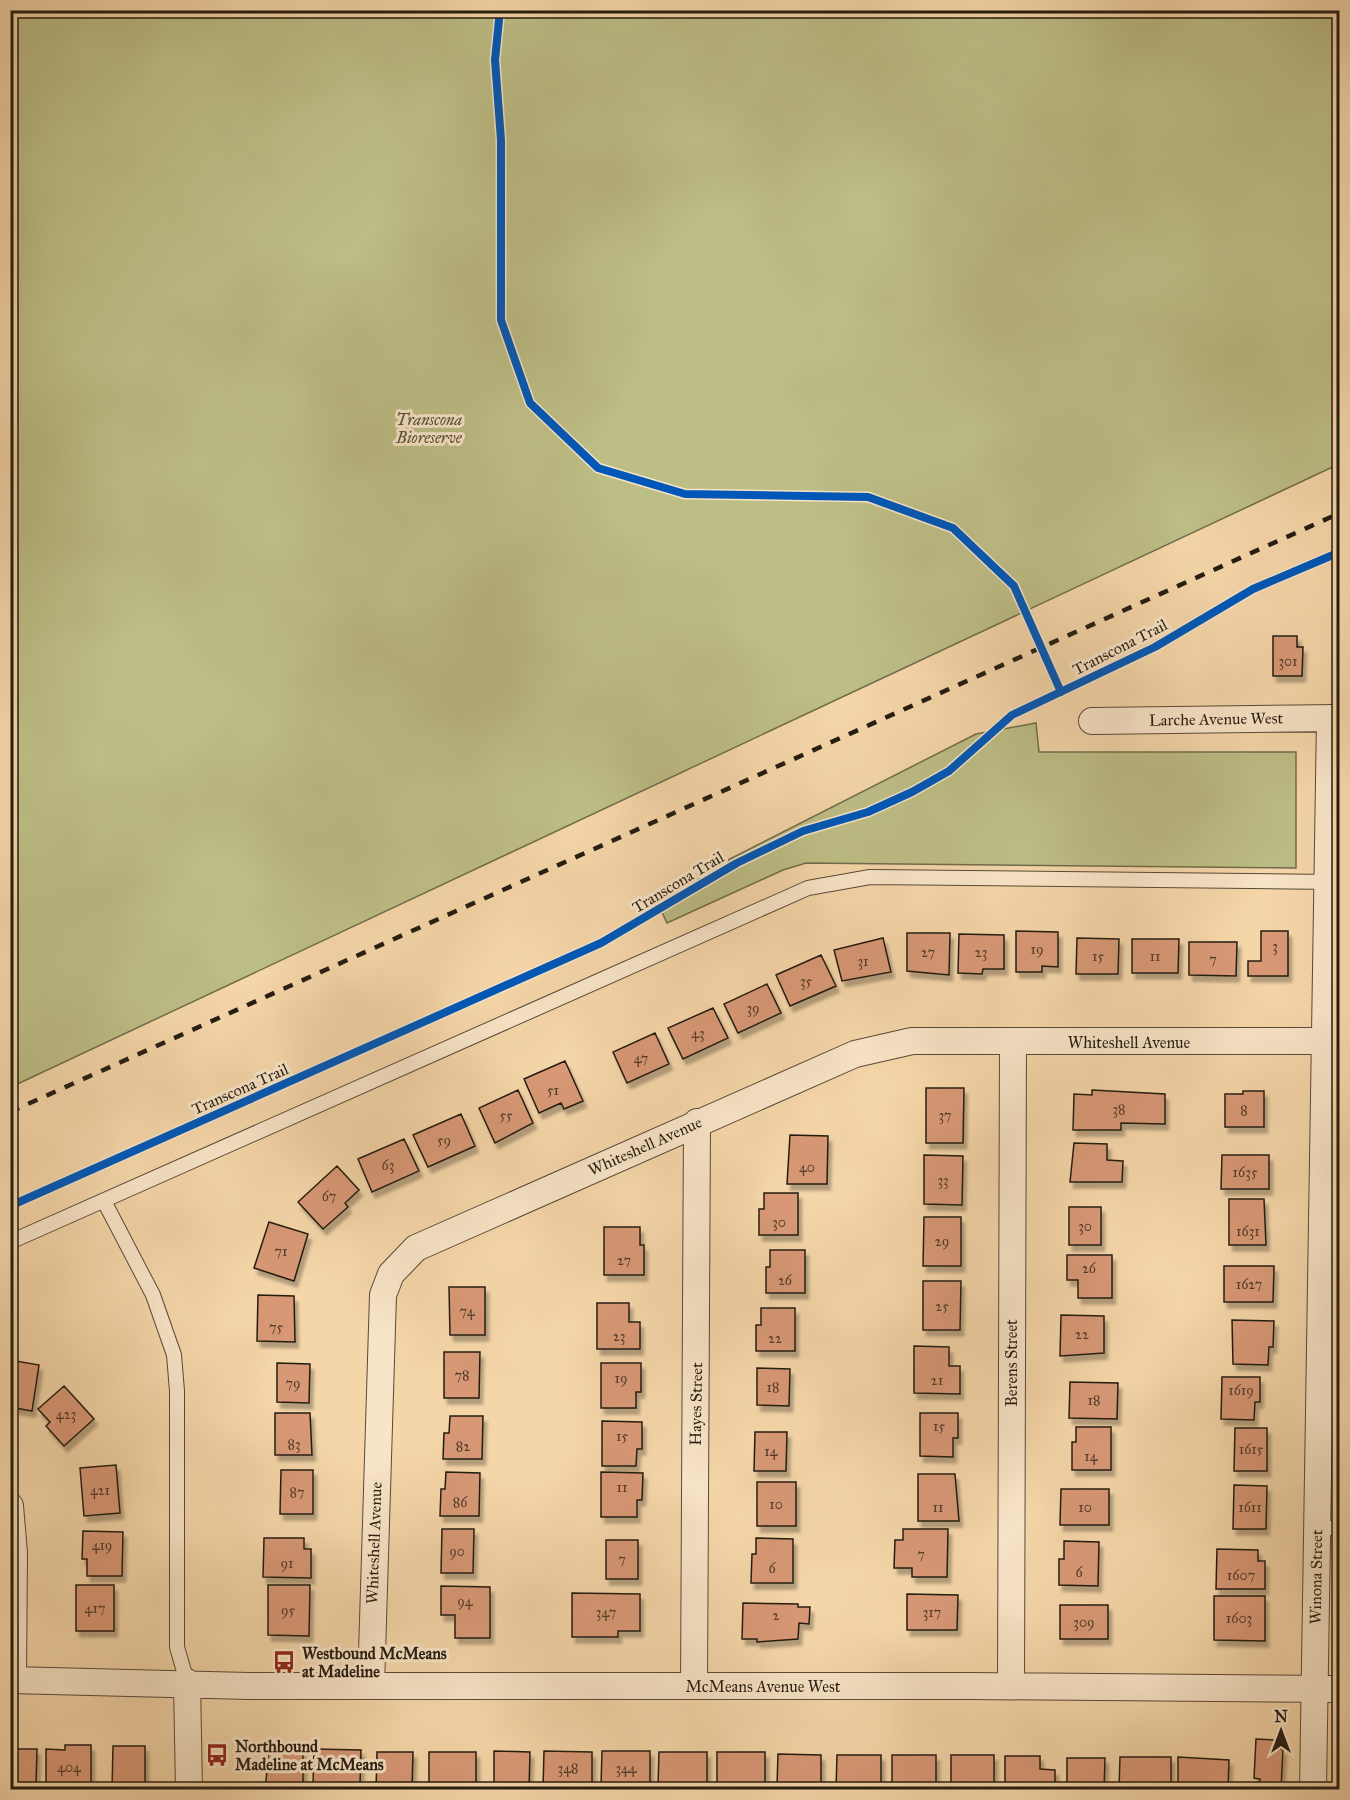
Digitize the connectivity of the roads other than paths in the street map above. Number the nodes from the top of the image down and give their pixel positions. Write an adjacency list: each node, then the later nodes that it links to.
1 (1335, 718): 2 (street, Larche Avenue West); 3 (street, Winona Street)
2 (1092, 721)
3 (1333, 882): 5 (street, Winona Street); 7 (lane)
4 (1013, 1041): 5 (street, Whiteshell Avenue); 6 (street, Whiteshell Avenue); 17 (street, Berens Street)
5 (1332, 1042): 8 (street, Winona Street)
6 (698, 1122): 15 (street, Whiteshell Avenue); 16 (street, Hayes Street)
7 (104, 1201): 9 (lane); 14 (lane)
8 (1332, 1207): 10 (street, Winona Street)
9 (10, 1242)
10 (1330, 1367): 12 (street, Winona Street)
11 (10, 1506): 13 (street)
12 (1328, 1528): 18 (street, Winona Street)
13 (12, 1680): 14 (street)
14 (188, 1682): 15 (street, McMeans Avenue West); 20 (street)
15 (371, 1686): 16 (street, McMeans Avenue West)
16 (694, 1686): 17 (street, McMeans Avenue West)
17 (1011, 1686): 18 (street, McMeans Avenue West)
18 (1314, 1689): 19 (street, McMeans Avenue West); 21 (street, Winona Street)
19 (1340, 1689)
20 (189, 1790)
21 (1313, 1790)

